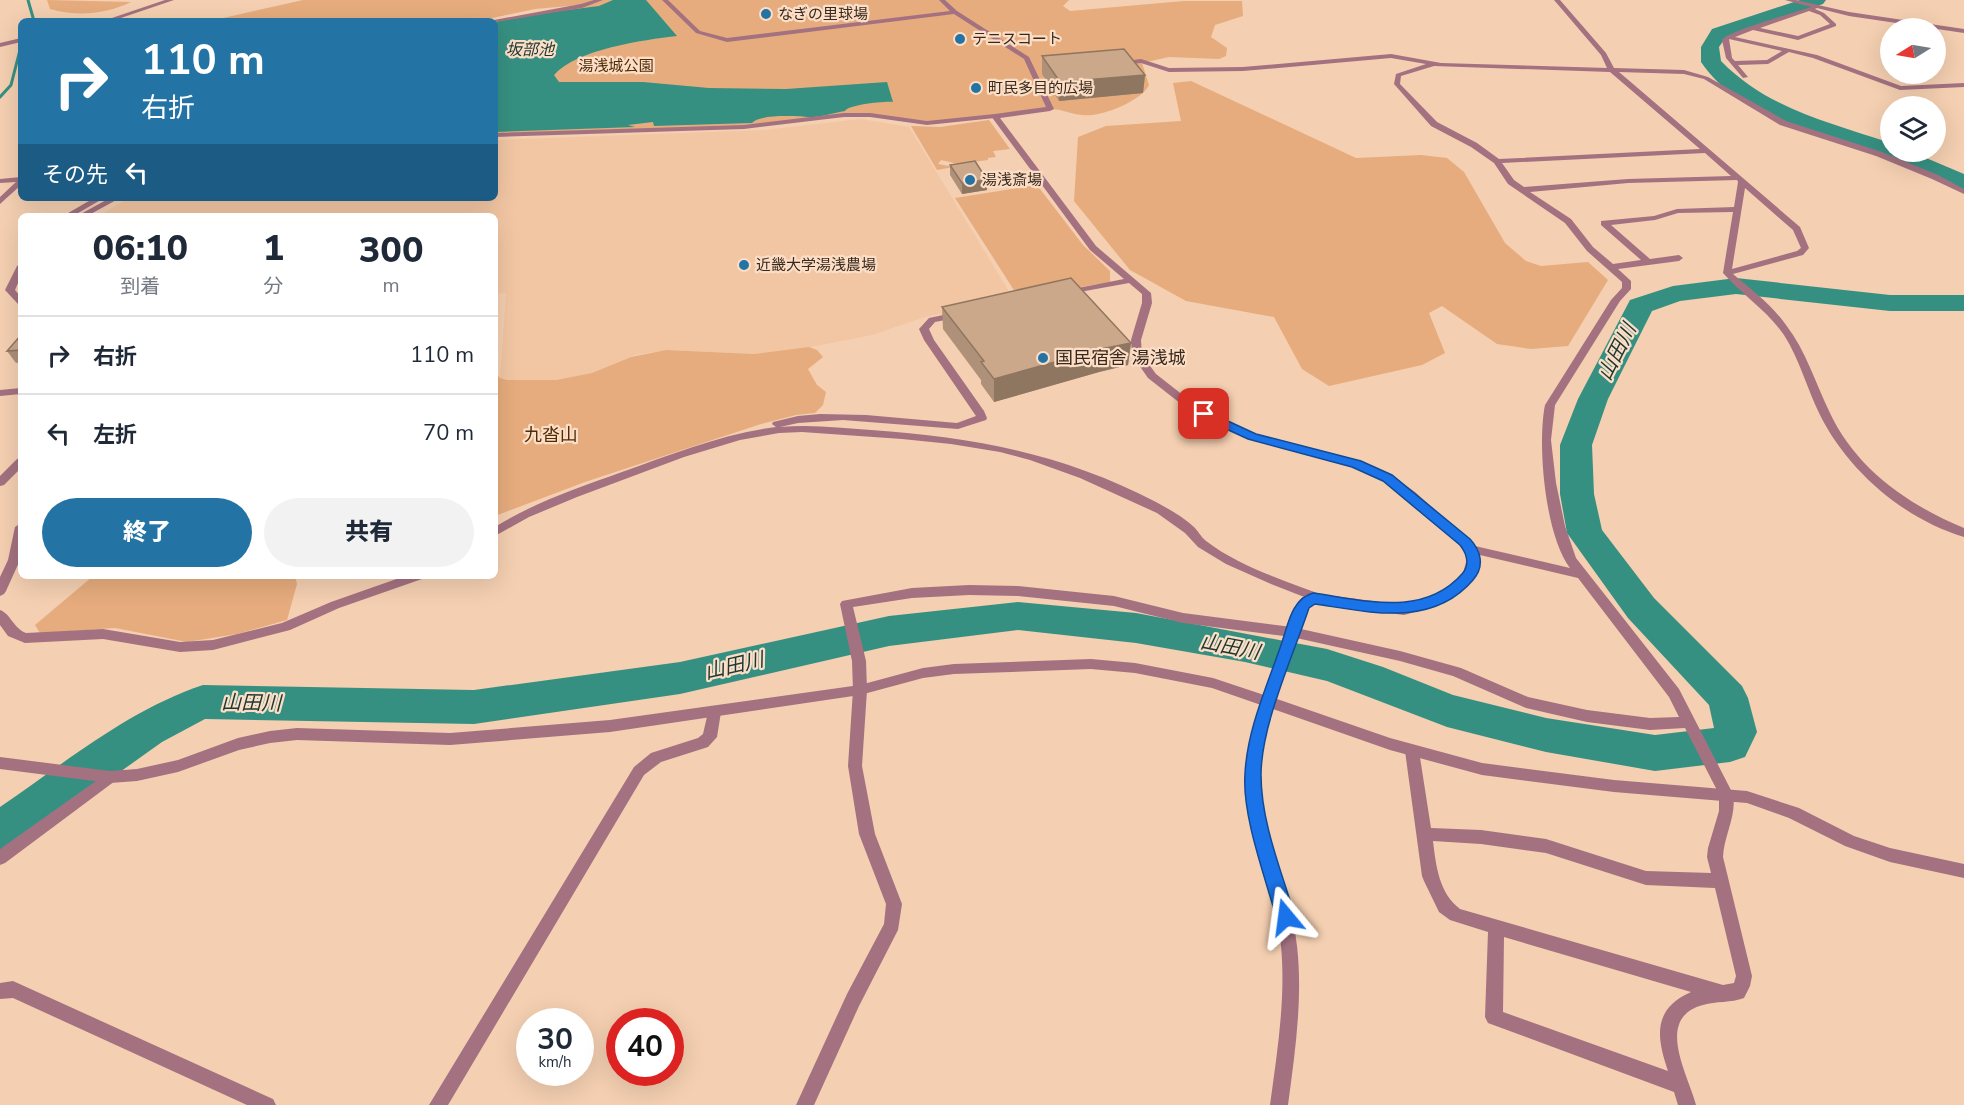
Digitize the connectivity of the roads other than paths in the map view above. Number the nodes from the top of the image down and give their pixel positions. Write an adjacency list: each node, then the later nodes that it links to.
1 (171, 0): 9 (street)
2 (600, 0): 10 (street)
3 (665, 0): 8 (street)
4 (942, 0): 8 (street)
5 (1557, 0): 22 (street)
6 (1790, 0): 7 (street)
7 (1814, 8): 11 (street); 11 (street); 12 (street)
8 (956, 12): 21 (street)
9 (115, 18)
10 (498, 20)
11 (1750, 28): 13 (street)
12 (1964, 31)
13 (1728, 37): 16 (street); 17 (street)
14 (18, 41): 15 (street)
15 (0, 45)
16 (1788, 50): 17 (street); 24 (street)
17 (1732, 63): 23 (street)
18 (1109, 64): 19 (street)
19 (1433, 64): 22 (street); 28 (street)
20 (1044, 68): 21 (street)
21 (1033, 69): 25 (street)
22 (1611, 69): 27 (street); 34 (street)
23 (1745, 77)
24 (1964, 85)
25 (995, 116): 26 (street); 46 (street)
26 (498, 135)
27 (1706, 151): 28 (street); 29 (street)
28 (1497, 161): 33 (street)
29 (1739, 179): 33 (street); 38 (street); 45 (street)
30 (18, 180): 31 (street)
31 (0, 181)
32 (18, 183): 35 (street)
33 (1521, 190): 43 (street)
34 (1964, 192)
35 (0, 201)
36 (94, 201): 39 (street)
37 (110, 201): 40 (street)
38 (1737, 209): 42 (street); 45 (street)
39 (72, 213)
40 (87, 213)
41 (1679, 258): 42 (street)
42 (1648, 262): 43 (street)
43 (1612, 267): 59 (street)
44 (18, 273): 48 (street)
45 (1728, 275): 56 (street)
46 (1130, 280): 47 (street); 58 (street)
47 (1053, 296)
48 (18, 299)
49 (972, 312): 52 (street)
50 (18, 391): 51 (street)
51 (0, 393)
52 (746, 436): 55 (street); 62 (street)
53 (18, 465): 54 (street)
54 (0, 482)
55 (498, 530)
56 (1964, 533)
57 (18, 541): 61 (street)
58 (1472, 549): 59 (street); 62 (street)
59 (1579, 574): 68 (street)
60 (409, 579): 63 (street)
61 (0, 591)
62 (1322, 599): 64 (street)
63 (0, 615)
64 (1291, 636): 65 (street); 66 (street); 68 (street)
65 (860, 690): 66 (street); 67 (street); 83 (street)
66 (1272, 695): 69 (street); 84 (street)
67 (714, 712): 71 (street); 82 (street)
68 (1689, 727): 72 (street)
69 (1412, 751): 72 (street); 73 (street)
70 (0, 763): 71 (street)
71 (110, 777): 74 (street)
72 (1722, 786): 75 (street); 76 (street)
73 (1425, 834): 76 (street); 77 (street)
74 (0, 858)
75 (1964, 871)
76 (1721, 881): 79 (street)
77 (1496, 927): 79 (street); 80 (street)
78 (0, 991): 81 (street)
79 (1726, 994): 80 (street)
80 (1680, 1085): 85 (street)
81 (267, 1105)
82 (438, 1105)
83 (805, 1105)
84 (1278, 1105)
85 (1687, 1105)

